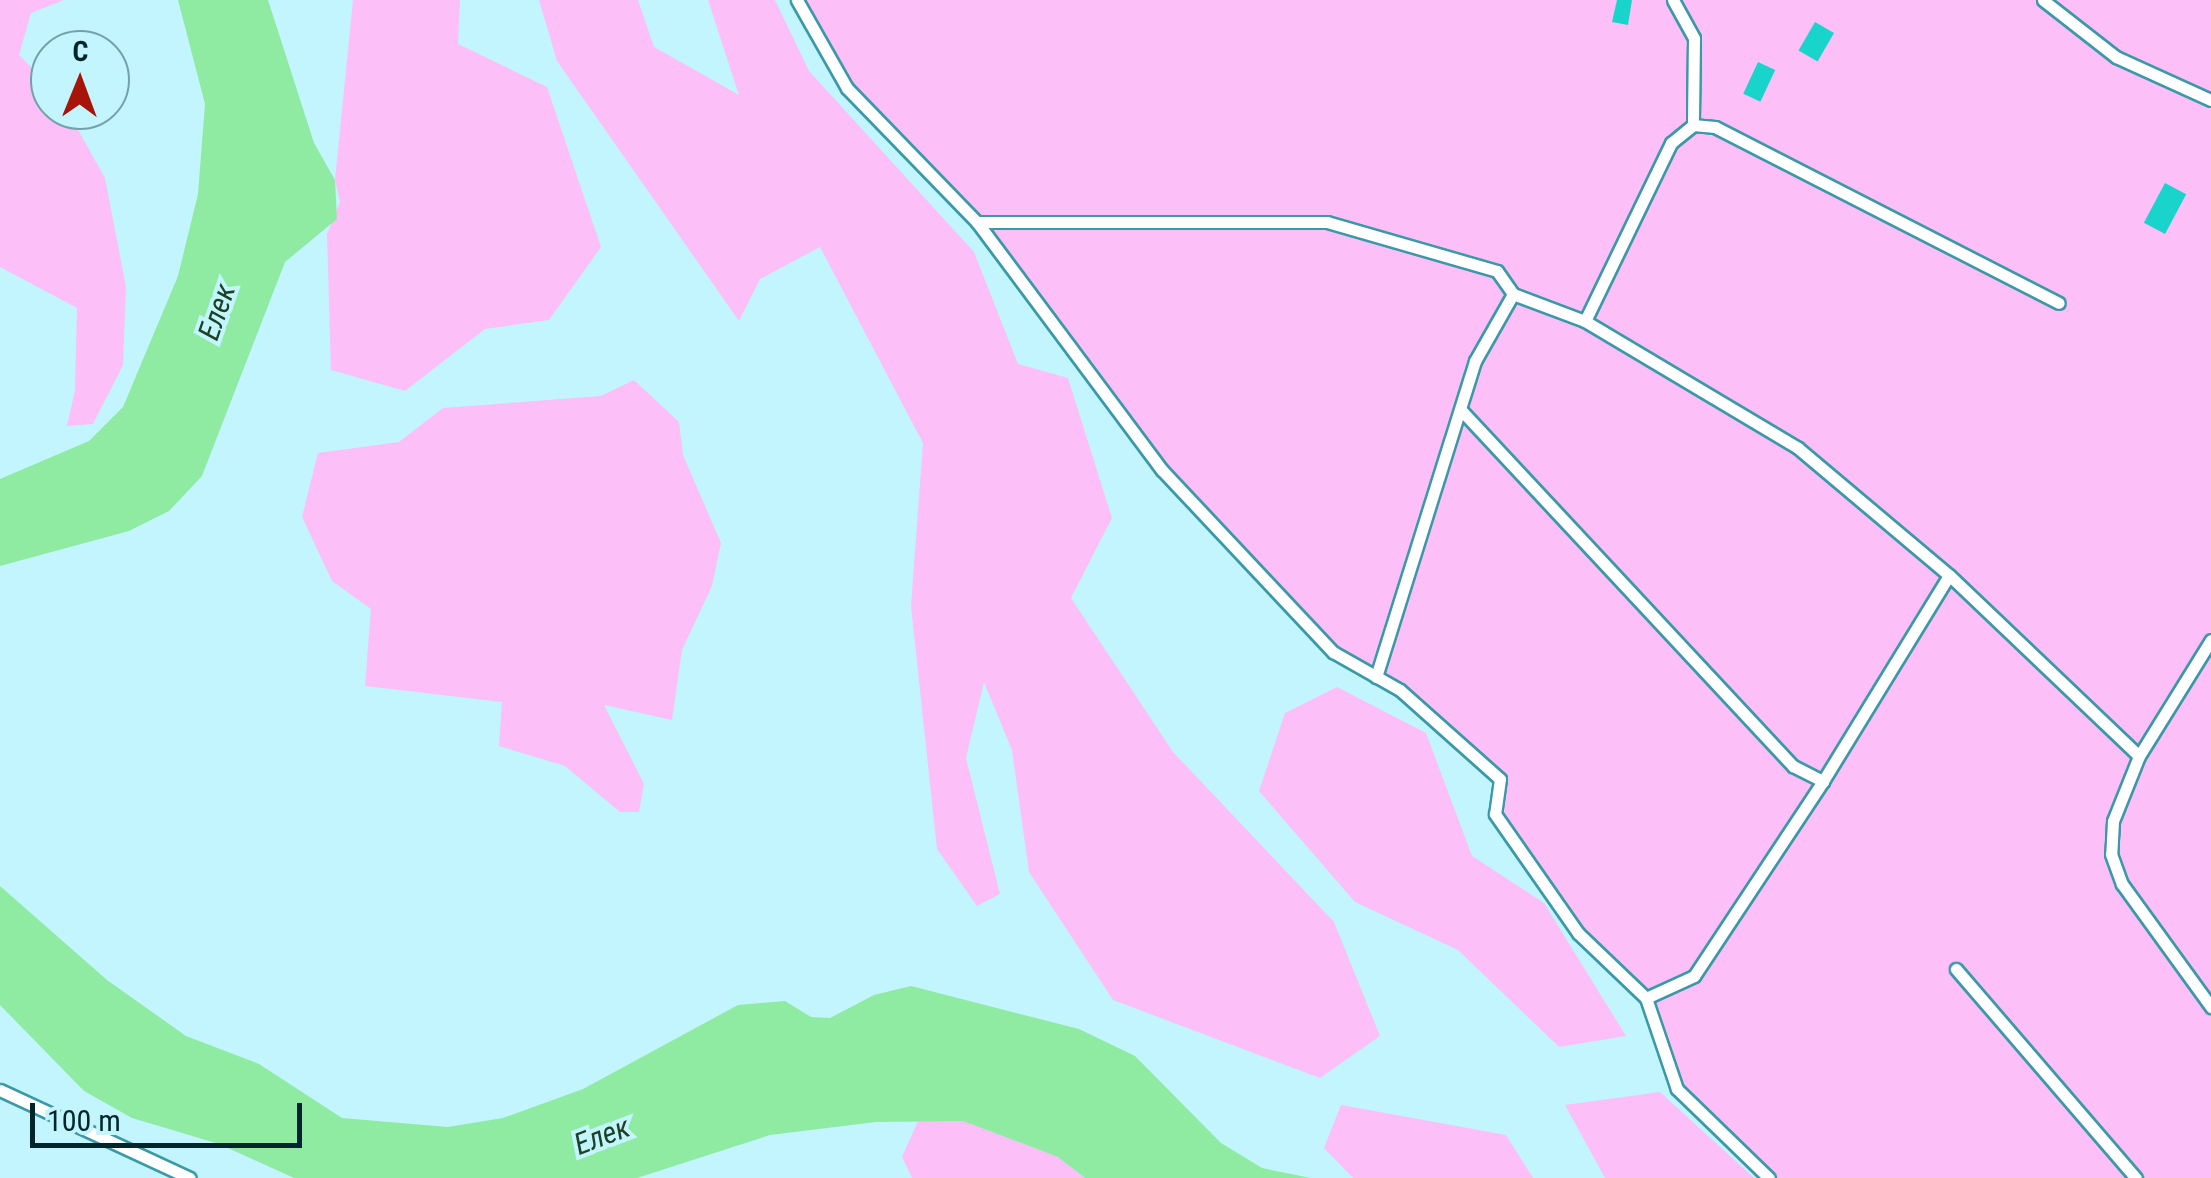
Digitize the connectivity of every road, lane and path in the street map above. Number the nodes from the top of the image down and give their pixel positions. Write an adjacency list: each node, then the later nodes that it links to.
1 (797, 0): 6 (lane)
2 (1673, 0): 5 (lane)
3 (2043, 0): 4 (lane)
4 (2211, 100)
5 (1692, 125): 8 (lane); 9 (lane)
6 (976, 222): 7 (lane); 13 (lane)
7 (1512, 294): 9 (lane); 10 (lane)
8 (2059, 303)
9 (1584, 322): 11 (lane)
10 (1461, 410): 13 (lane); 15 (lane)
11 (1949, 574): 14 (lane); 15 (lane)
12 (2211, 640): 14 (lane)
13 (1376, 677): 17 (lane)
14 (2139, 756): 18 (lane)
15 (1824, 782): 17 (lane)
16 (1956, 969): 22 (lane)
17 (1646, 998): 21 (lane)
18 (2209, 998)
19 (0, 1090): 20 (lane)
20 (190, 1178)
21 (1768, 1178)
22 (2136, 1178)

